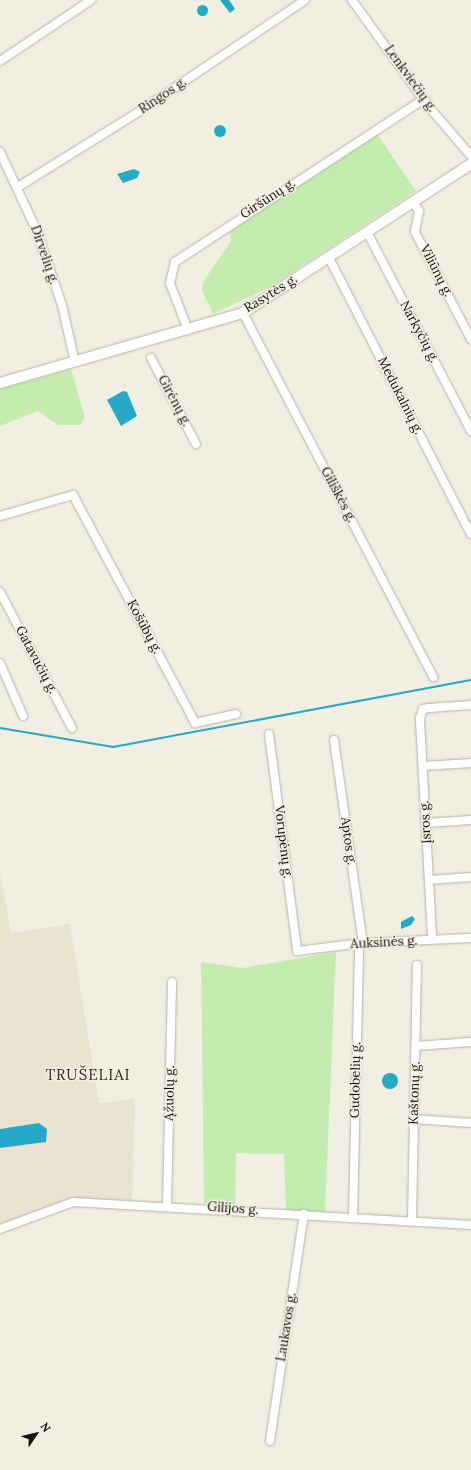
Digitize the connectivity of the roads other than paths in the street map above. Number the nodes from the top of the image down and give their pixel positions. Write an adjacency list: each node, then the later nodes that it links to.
1 (90, 0): 4 (street)
2 (305, 0): 9 (street, Ringos g.)
3 (352, 0): 5 (street, Lenkviečių g.)
4 (0, 61)
5 (424, 99): 7 (street, Lenkviečių g.); 14 (street, Giršūnų g.)
6 (0, 152): 9 (street, Dirvelių g.)
7 (471, 156)
8 (471, 164): 10 (main road, Rasytės g.)
9 (18, 186): 17 (street, Dirvelių g.)
10 (414, 202): 11 (main road, Rasytės g.); 15 (street, Viliūnų g.)
11 (367, 232): 12 (main road, Rasytės g.); 19 (street, Narkyčių g.)
12 (329, 258): 13 (main road, Rasytės g.); 22 (street, Medukalnių g.)
13 (243, 313): 14 (main road, Rasytės g.); 25 (street, Giliškės g.)
14 (188, 330): 17 (main road, Rasytės g.)
15 (471, 339)
16 (151, 358): 20 (street, Girėnų g.)
17 (75, 362): 18 (main road, Rasytės g.)
18 (0, 383)
19 (471, 431)
20 (196, 444)
21 (0, 516): 27 (street, Košūbų g.)
22 (471, 534)
23 (0, 592): 29 (street, Gatavučių g.)
24 (0, 664): 28 (street)
25 (433, 677)
26 (471, 705): 33 (street, Įsros g.)
27 (236, 714)
28 (23, 716)
29 (72, 728)
30 (269, 734): 43 (street, Vorupėnų g.)
31 (334, 740): 42 (street, Aptos g.)
32 (471, 763): 33 (street)
33 (423, 766): 35 (street, Įsros g.)
34 (471, 820): 35 (street)
35 (426, 823): 37 (street, Įsros g.)
36 (471, 877): 37 (street)
37 (429, 880): 39 (street, Įsros g.)
38 (471, 933): 39 (street)
39 (432, 936): 40 (street)
40 (404, 937)
41 (471, 938): 42 (street, Auksinės g.)
42 (361, 943): 43 (street, Auksinės g.); 52 (street, Gudobelių g.)
43 (297, 951)
44 (417, 965): 47 (street, Kaštonų g.)
45 (172, 982): 50 (street, Ąžuolų g.)
46 (471, 1042): 47 (street)
47 (416, 1046): 48 (street, Kaštonų g.)
48 (414, 1119): 49 (street); 53 (street, Kaštonų g.)
49 (471, 1124)
50 (167, 1205): 51 (street, Gilijos g.); 55 (street, Gilijos g.)
51 (304, 1214): 52 (street, Gilijos g.); 56 (street, Laukavos g.)
52 (353, 1217): 53 (street, Gilijos g.)
53 (412, 1220): 54 (street, Gilijos g.)
54 (471, 1225)
55 (0, 1229)
56 (270, 1441)

